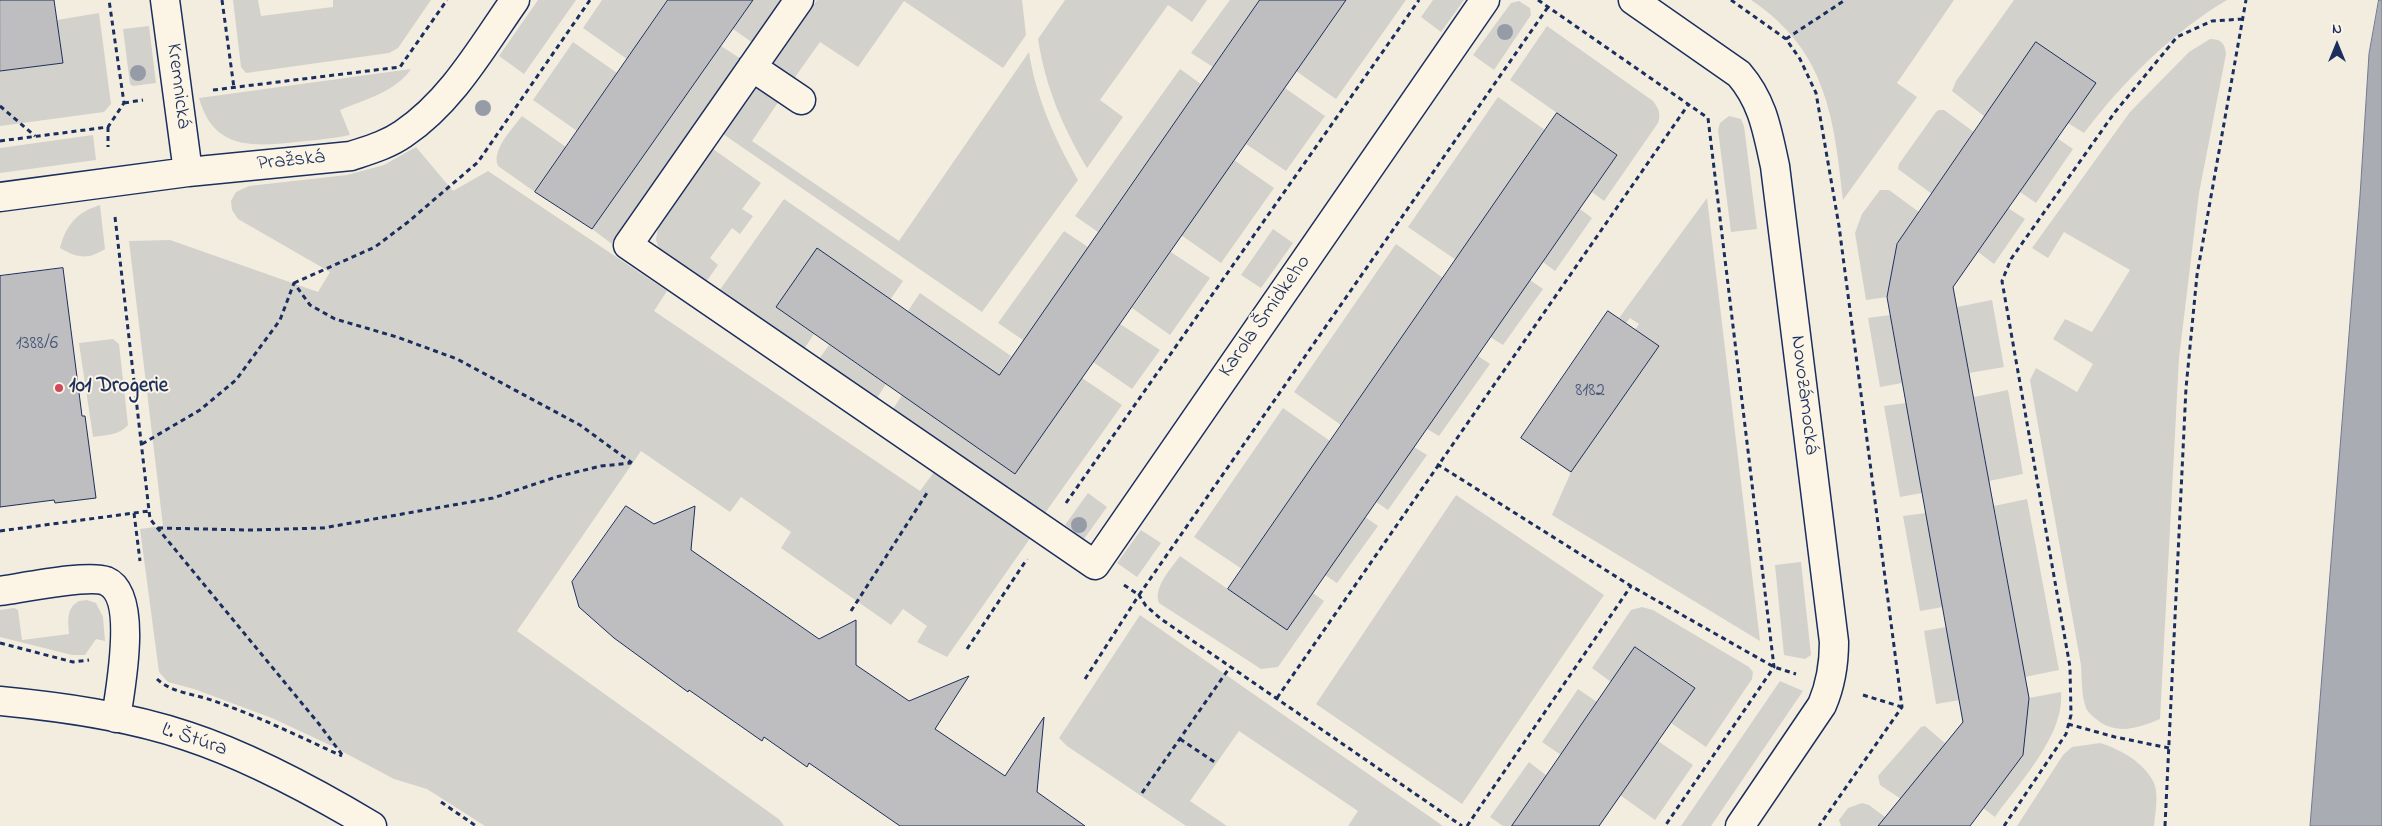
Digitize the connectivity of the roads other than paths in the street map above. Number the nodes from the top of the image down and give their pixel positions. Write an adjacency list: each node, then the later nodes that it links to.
1 (165, 0): 8 (street, Kremnická)
2 (515, 0): 8 (street, Pražská)
3 (799, 0): 6 (street)
4 (1485, 0): 6 (street, Karola Šmidkeho)
5 (1633, 0): 14 (street, Novozámocká)
6 (752, 67): 7 (street)
7 (801, 100)
8 (188, 172): 9 (street, Pražská)
9 (0, 197)
10 (0, 591): 12 (street)
11 (0, 701): 12 (street, Ľ. Štúra)
12 (116, 718): 13 (street, Ľ. Štúra)
13 (372, 826)
14 (1740, 826)

